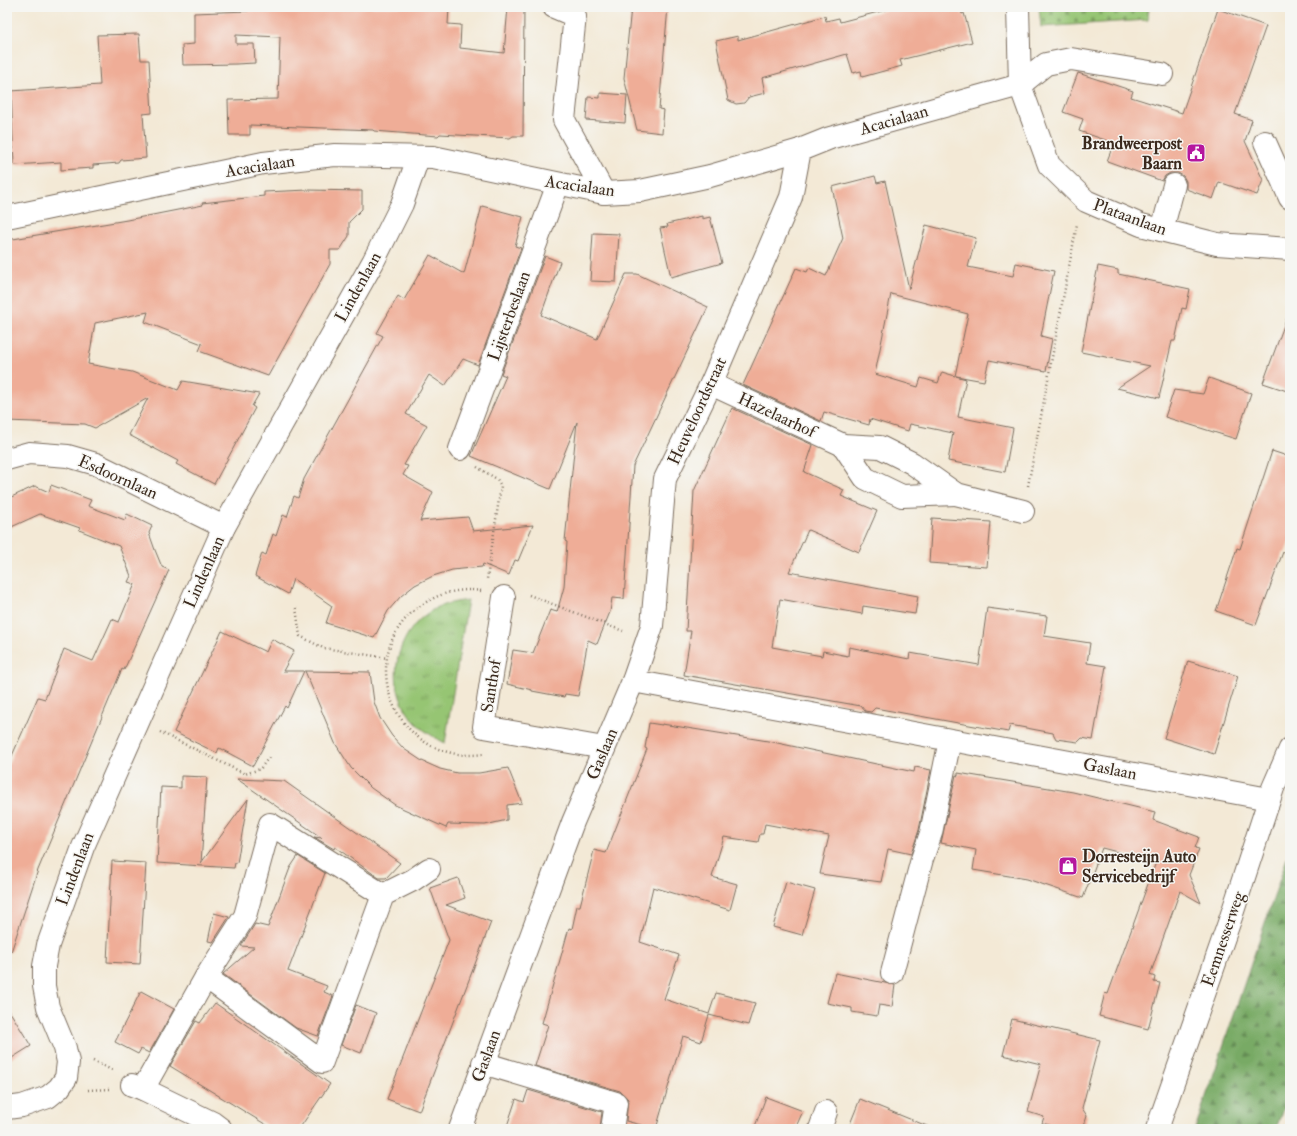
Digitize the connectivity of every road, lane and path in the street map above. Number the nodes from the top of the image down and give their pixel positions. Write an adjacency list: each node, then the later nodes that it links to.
1 (554, 7): 10 (street)
2 (1018, 7): 4 (street, Plataanlaan)
3 (1162, 74): 4 (street, Acacialaan)
4 (1020, 85): 6 (street, Acacialaan); 12 (street, Plataanlaan)
5 (1265, 142): 11 (street)
6 (800, 150): 10 (street, Acacialaan); 16 (street, Heuveloordstraat)
7 (418, 158): 8 (street, Acacialaan); 13 (street, Acacialaan); 22 (street, Lindenlaan)
8 (558, 184): 10 (street, Acacialaan); 18 (street, Lijsterbeslaan)
9 (1174, 185): 14 (street)
10 (604, 193)
11 (1290, 198)
12 (1086, 201): 14 (street, Plataanlaan); 21 (path)
13 (7, 217)
14 (1162, 230): 15 (street, Plataanlaan)
15 (1290, 249)
16 (711, 384): 17 (street, Hazelaarhof); 25 (street, Heuveloordstraat)
17 (843, 445): 20 (street, Hazelaarhof); 20 (street, Hazelaarhof)
18 (460, 449): 23 (path)
19 (7, 459): 22 (street, Esdoornlaan)
20 (956, 494): 21 (street, Hazelaarhof)
21 (1023, 511)
22 (224, 527): 28 (street, Lindenlaan)
23 (495, 595): 25 (path); 26 (path); 29 (street, Santhof)
24 (296, 608): 26 (path)
25 (647, 640): 27 (street, Heuveloordstraat)
26 (388, 658): 29 (path)
27 (632, 681): 30 (street, Gaslaan); 31 (street, Gaslaan)
28 (138, 721): 33 (path); 39 (street, Lindenlaan)
29 (510, 732): 31 (street, Santhof)
30 (950, 740): 34 (street, Gaslaan); 37 (street)
31 (604, 748): 40 (street, Gaslaan)
32 (1290, 749): 34 (street, Eemnesserweg)
33 (270, 756)
34 (1270, 800): 48 (street, Eemnesserweg)
35 (429, 869): 36 (street)
36 (383, 895): 38 (street); 38 (street)
37 (892, 973)
38 (206, 977): 41 (street)
39 (65, 1048): 41 (path); 42 (street, Lindenlaan)
40 (483, 1063): 46 (street, Gaslaan); 47 (street)
41 (138, 1087): 42 (path); 45 (street)
42 (48, 1097): 43 (street)
43 (7, 1108)
44 (1290, 1123): 49 (path)
45 (221, 1129)
46 (460, 1129)
47 (612, 1129)
48 (1157, 1129)
49 (1288, 1129)

